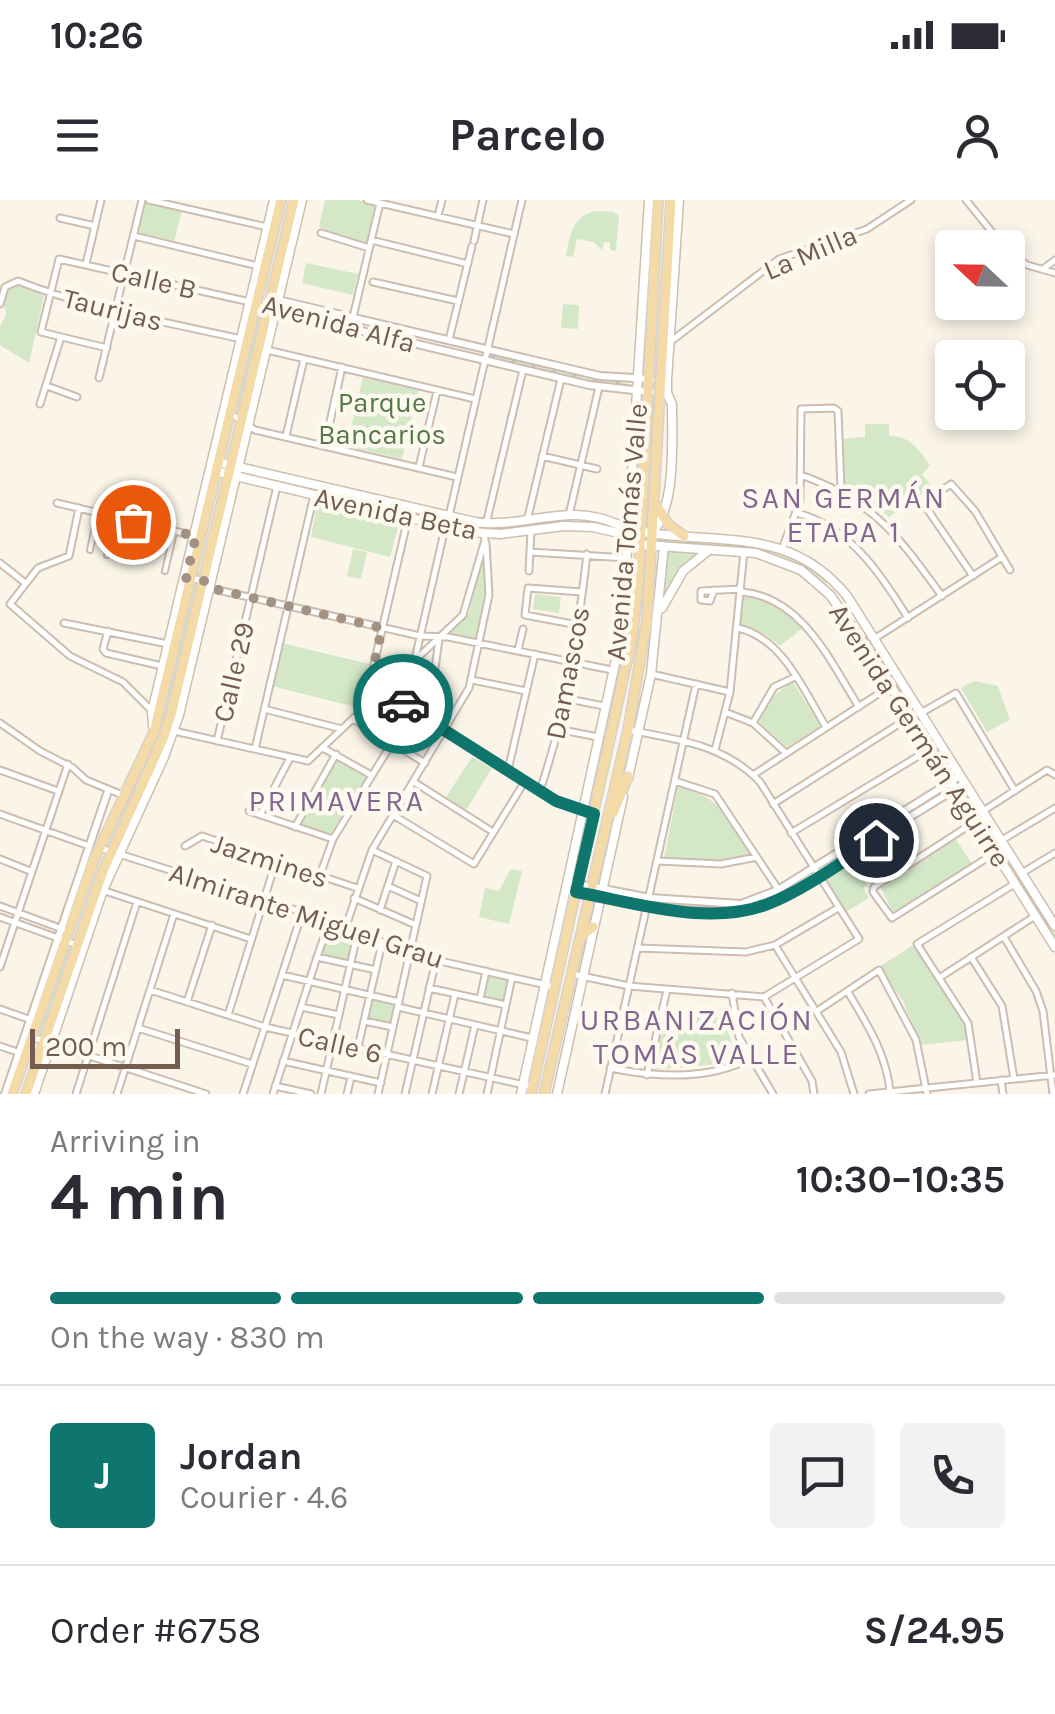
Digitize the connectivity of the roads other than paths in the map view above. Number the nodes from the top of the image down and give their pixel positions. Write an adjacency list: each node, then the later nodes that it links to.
1 (101, 200): 21 (street)
2 (146, 200): 23 (street); 27 (street)
3 (278, 200): 23 (main road); 41 (main road)
4 (294, 200): 44 (main road)
5 (302, 200): 44 (main road)
6 (367, 200): 16 (street)
7 (442, 200): 19 (street)
8 (483, 200): 22 (street)
9 (522, 200): 26 (street)
10 (649, 200): 62 (main road, Avenida Tomás Valle)
11 (658, 200): 17 (main road, Avenida Tomás Valle)
12 (671, 200): 18 (main road, Avenida Tomás Valle)
13 (680, 200): 18 (main road, Avenida Tomás Valle)
14 (910, 200): 50 (street, La Milla)
15 (966, 200): 24 (street)
16 (380, 203): 19 (street); 28 (street)
17 (658, 214): 18 (main road); 29 (main road, Avenida Tomás Valle)
18 (674, 214): 30 (main road, Avenida Tomás Valle); 50 (main road, Avenida Tomás Valle)
19 (438, 216): 22 (street)
20 (60, 218): 21 (street)
21 (95, 226): 33 (street)
22 (477, 226): 26 (street); 34 (street)
23 (267, 227): 35 (main road)
24 (990, 230)
25 (321, 233): 28 (street)
26 (514, 234): 52 (street)
27 (134, 236): 35 (street); 37 (street)
28 (370, 244): 34 (street); 46 (street)
29 (655, 258): 30 (main road); 62 (main road, Avenida Tomás Valle)
30 (668, 259): 50 (main road, Avenida Tomás Valle)
31 (1055, 260): 36 (street)
32 (1025, 263): 36 (street)
33 (86, 264): 37 (street, Calle B); 40 (street, Calle B)
34 (468, 264): 42 (street)
35 (258, 266): 41 (main road)
36 (1043, 269): 38 (street)
37 (125, 273): 41 (street, Calle B); 45 (street)
38 (1055, 273)
39 (373, 282): 42 (street)
40 (50, 294): 43 (street, Taurijas); 45 (street, Taurijas); 47 (street)
41 (254, 301): 44 (street, Avenida Alfa); 48 (main road); 57 (main road)
42 (458, 301): 49 (street)
43 (0, 304)
44 (273, 305): 46 (street, Avenida Alfa); 53 (main road); 55 (street, Avenida Alfa); 58 (main road)
45 (116, 311): 48 (street, Taurijas); 51 (street)
46 (352, 318): 49 (street, Avenida Alfa)
47 (61, 337): 51 (street); 64 (street)
48 (241, 339): 57 (main road)
49 (449, 340): 52 (street, Avenida Alfa)
50 (668, 342): 63 (main road, Avenida Tomás Valle)
51 (107, 348): 60 (street)
52 (488, 349): 55 (street); 62 (street, Avenida Alfa)
53 (266, 350): 54 (street); 73 (main road)
54 (304, 359): 56 (street); 74 (street)
55 (485, 360): 59 (street, Avenida Alfa); 70 (street)
56 (342, 367): 66 (street); 76 (street)
57 (238, 368): 58 (main road); 72 (main road)
58 (254, 368): 73 (main road)
59 (523, 370): 61 (street, Avenida Alfa); 107 (street)
60 (100, 378)
61 (561, 378): 65 (street, Avenida Alfa); 77 (street)
62 (644, 379): 63 (street, Avenida Alfa); 67 (main road, Avenida Tomás Valle)
63 (665, 380): 68 (main road, Avenida Tomás Valle)
64 (48, 386): 69 (street); 71 (street)
65 (600, 387): 67 (street, Avenida Alfa); 78 (street)
66 (437, 390): 70 (street); 80 (street)
67 (643, 392): 68 (street, Avenida Alfa); 109 (main road, Avenida Tomás Valle)
68 (664, 392): 75 (main road, Avenida Tomás Valle)
69 (77, 397)
70 (475, 399): 85 (street)
71 (40, 404)
72 (227, 412): 73 (street); 79 (main road)
73 (245, 424): 74 (street); 82 (main road)
74 (286, 436): 76 (street)
75 (665, 442): 91 (main road, Avenida Tomás Valle); 100 (main road, Avenida Tomás Valle)
76 (325, 445): 80 (street)
77 (542, 456): 78 (street); 101 (street)
78 (580, 465): 81 (street); 96 (street)
79 (215, 466): 82 (main road, Avenida Beta); 111 (main road)
80 (419, 467): 85 (street)
81 (597, 470)
82 (234, 471): 84 (main road, Avenida Beta); 132 (main road)
83 (801, 475): 87 (street); 87 (street); 94 (street)
84 (259, 477): 86 (main road, Avenida Beta); 88 (main road, Avenida Beta)
85 (458, 477): 97 (street)
86 (276, 486): 89 (main road, Avenida Beta); 138 (street, Calle 29)
87 (840, 490): 137 (street)
88 (360, 495): 92 (main road); 97 (main road, Avenida Beta)
89 (314, 496): 92 (main road, Avenida Beta); 139 (street)
90 (57, 503): 93 (street)
91 (656, 504): 100 (main road); 108 (main road, Avenida Tomás Valle)
92 (358, 506): 99 (main road, Avenida Beta)
93 (79, 508): 95 (street); 131 (street)
94 (797, 513): 115 (street); 140 (street)
95 (98, 514): 98 (street); 116 (street)
96 (569, 515): 101 (main road, Avenida Beta); 109 (main road, Avenida Beta)
97 (448, 516): 107 (main road, Avenida Beta)
98 (115, 518): 102 (street); 120 (street)
99 (408, 518): 104 (main road, Avenida Beta); 144 (street)
100 (663, 519): 108 (main road, Avenida Tomás Valle); 110 (main road)
101 (527, 520): 107 (main road, Avenida Beta)
102 (133, 522): 103 (street); 112 (street)
103 (157, 527): 106 (street); 112 (street)
104 (446, 527): 107 (main road, Avenida Beta); 148 (street)
105 (531, 531): 107 (main road, Avenida Beta); 109 (main road, Avenida Beta); 118 (street)
106 (174, 532): 111 (street); 126 (street)
107 (485, 532): 149 (street); 151 (street)
108 (654, 532): 109 (main road, Avenida Germán Aguirre); 110 (main road, Avenida Germán Aguirre); 113 (main road, Avenida Tomás Valle)
109 (635, 535): 113 (main road, Avenida Germán Aguirre); 123 (main road, Avenida Tomás Valle); 224 (main road, Avenida Tomás Valle)
110 (684, 536): 115 (main road, Avenida Germán Aguirre)
111 (198, 537): 129 (main road)
112 (129, 544): 122 (street)
113 (658, 546): 114 (main road, Avenida Germán Aguirre); 141 (main road, Avenida Tomás Valle); 188 (main road, Avenida Tomás Valle)
114 (711, 549): 117 (main road, Avenida Germán Aguirre); 141 (main road)
115 (782, 549): 130 (main road, Avenida Germán Aguirre)
116 (90, 550)
117 (744, 551): 134 (street); 135 (main road, Avenida Germán Aguirre)
118 (530, 552): 119 (street); 127 (street)
119 (586, 554): 123 (street); 136 (street, Damascos)
120 (107, 555)
121 (1002, 557): 125 (street); 128 (street); 128 (street)
122 (126, 558)
123 (628, 558): 159 (main road, Avenida Tomás Valle)
124 (0, 563): 131 (street)
125 (1010, 570)
126 (164, 571)
127 (529, 572)
128 (974, 576): 137 (street)
129 (189, 578): 132 (street); 153 (main road)
130 (834, 580): 135 (main road); 150 (main road, Avenida Germán Aguirre)
131 (24, 582): 175 (street)
132 (207, 584): 138 (street); 185 (main road)
133 (714, 590): 134 (street)
134 (742, 590): 145 (street); 171 (street)
135 (825, 590): 152 (main road, Avenida Germán Aguirre)
136 (582, 592): 143 (street, Damascos); 143 (street)
137 (942, 596): 140 (street)
138 (250, 597): 139 (street); 191 (street, Calle 29)
139 (288, 606): 144 (street); 173 (street)
140 (908, 618): 150 (street)
141 (658, 622): 160 (main road, Avenida Tomás Valle)
142 (64, 623): 147 (street)
143 (578, 625): 157 (street, Damascos)
144 (382, 628): 148 (street); 163 (street)
145 (738, 628): 161 (street); 168 (street)
146 (522, 629): 154 (street)
147 (108, 630): 153 (street); 158 (street)
148 (420, 636): 149 (street); 156 (street)
149 (440, 636): 151 (street); 156 (street); 172 (street)
150 (876, 638): 152 (street); 177 (main road, Avenida Germán Aguirre)
151 (480, 642): 154 (street); 162 (street)
152 (864, 644): 165 (main road, Avenida Germán Aguirre)
153 (173, 645): 158 (main road); 189 (main road)
154 (518, 650): 155 (street)
155 (535, 654): 157 (street); 166 (street)
156 (414, 662): 167 (street)
157 (570, 662): 159 (street); 169 (street, Damascos)
158 (165, 666): 175 (main road)
159 (615, 671): 170 (main road, Avenida Tomás Valle)
160 (651, 674): 164 (street); 188 (main road, Avenida Tomás Valle)
161 (795, 677): 182 (street); 184 (street)
162 (472, 680): 166 (street); 187 (street)
163 (370, 683): 167 (street); 174 (street)
164 (696, 684): 168 (street); 193 (street)
165 (892, 686): 171 (street); 178 (main road, Avenida Germán Aguirre)
166 (526, 691): 205 (street)
167 (383, 692): 172 (street); 174 (street)
168 (730, 692): 176 (street)
169 (563, 698): 170 (street); 183 (street, Damascos)
170 (608, 707): 190 (main road, Avenida Tomás Valle)
171 (859, 707): 184 (street)
172 (411, 709): 179 (street); 192 (street)
173 (264, 710): 186 (street); 195 (street)
174 (364, 710): 180 (street)
175 (152, 712): 189 (main road)
176 (726, 712): 182 (street); 197 (street)
177 (921, 713): 213 (main road, Avenida Germán Aguirre); 217 (street)
178 (911, 717): 196 (main road, Avenida Germán Aguirre); 220 (street)
179 (426, 718): 187 (street); 198 (street)
180 (353, 719): 186 (street); 192 (street)
181 (0, 723): 203 (street)
182 (753, 723): 199 (street)
183 (556, 728): 190 (street); 214 (street, Damascos)
184 (826, 728): 199 (street)
185 (170, 729): 191 (street); 219 (main road)
186 (342, 729): 194 (street)
187 (446, 731): 202 (street); 205 (street)
188 (633, 731): 193 (street); 209 (main road, Avenida Tomás Valle); 233 (main road, Avenida Tomás Valle)
189 (154, 732): 218 (main road)
190 (601, 738): 224 (main road, Avenida Tomás Valle)
191 (217, 741): 195 (street)
192 (390, 742): 198 (street); 208 (street)
193 (682, 742): 197 (street); 211 (street)
194 (323, 748): 200 (street); 201 (street)
195 (255, 749): 201 (street)
196 (931, 749): 213 (main road, Avenida Germán Aguirre); 232 (street)
197 (715, 750): 207 (street)
198 (406, 751): 202 (street)
199 (786, 753): 207 (street)
200 (336, 754): 208 (street); 229 (street)
201 (290, 758): 226 (street)
202 (426, 763): 212 (street)
203 (68, 764): 215 (street); 216 (street)
204 (0, 770): 215 (street)
205 (508, 770): 210 (street)
206 (1052, 773): 217 (street)
207 (753, 774): 220 (street)
208 (371, 776): 234 (street)
209 (628, 776): 233 (main road); 257 (main road, Avenida Tomás Valle)
210 (525, 781): 214 (street); 231 (street)
211 (675, 781): 242 (street); 245 (street)
212 (414, 782): 227 (street); 231 (street)
213 (958, 783): 223 (main road, Avenida Germán Aguirre); 228 (main road, Avenida Germán Aguirre); 248 (street)
214 (540, 790): 224 (street)
215 (58, 791): 230 (street)
216 (108, 791): 218 (street); 237 (street)
217 (1014, 791): 223 (street)
218 (124, 796): 219 (street); 237 (main road)
219 (138, 803): 240 (main road)
220 (773, 804): 232 (street)
221 (1055, 808): 235 (street)
222 (249, 811): 226 (street)
223 (983, 812): 235 (main road, Avenida Germán Aguirre)
224 (589, 813): 253 (main road, Avenida Tomás Valle)
225 (0, 814): 230 (street, Almirante Miguel Grau)
226 (260, 815): 229 (street)
227 (393, 815): 231 (street); 238 (street)
228 (976, 821): 239 (main road, Avenida Germán Aguirre); 239 (street)
229 (295, 826): 234 (street)
230 (45, 830): 237 (street, Almirante Miguel Grau); 247 (street)
231 (493, 832)
232 (792, 834): 248 (street)
233 (602, 838): 257 (main road, Avenida Tomás Valle)
234 (332, 839): 250 (street)
235 (1002, 840): 249 (main road, Avenida Germán Aguirre)
236 (185, 846): 246 (street, Jazmines)
237 (94, 847): 240 (street, Almirante Miguel Grau); 280 (main road)
238 (372, 850): 244 (street); 254 (street)
239 (996, 852): 251 (main road, Avenida Germán Aguirre)
240 (114, 853): 255 (main road); 260 (street, Almirante Miguel Grau)
241 (1055, 853): 249 (street)
242 (757, 857): 245 (street); 256 (street)
243 (0, 859): 247 (street)
244 (396, 860): 252 (street); 261 (street)
245 (658, 861): 259 (street)
246 (276, 862): 250 (street, Jazmines); 260 (street)
247 (31, 871): 267 (street)
248 (815, 872): 256 (street); 264 (street); 265 (street)
249 (1022, 873): 277 (main road, Avenida Germán Aguirre)
250 (320, 875): 254 (street, Jazmines)
251 (1016, 883): 270 (main road, Avenida Germán Aguirre); 300 (street)
252 (388, 886): 261 (street); 266 (street)
253 (572, 887): 257 (street); 303 (main road, Avenida Tomás Valle)
254 (357, 888): 258 (street)
255 (100, 889): 262 (street); 284 (main road)
256 (778, 890): 259 (street)
257 (595, 892): 259 (street); 264 (street); 278 (main road, Avenida Tomás Valle); 282 (main road, Avenida Tomás Valle)
258 (354, 898): 266 (street); 275 (street)
259 (650, 898): 264 (street)
260 (264, 899): 268 (street, Almirante Miguel Grau); 283 (street)
261 (421, 901): 276 (street)
262 (138, 902): 269 (street); 341 (street)
263 (0, 906): 267 (street)
264 (648, 908): 288 (street)
265 (838, 908): 286 (street); 301 (street)
266 (380, 910): 276 (street)
267 (17, 913): 272 (street); 280 (street)
268 (302, 913): 273 (street, Almirante Miguel Grau); 297 (street)
269 (174, 914): 274 (street); 306 (street)
270 (1035, 916): 281 (street); 287 (main road, Avenida Germán Aguirre)
271 (0, 917): 272 (street)
272 (14, 922): 280 (street); 293 (street)
273 (334, 922): 275 (street, Almirante Miguel Grau); 291 (street)
274 (212, 925): 283 (street); 315 (street)
275 (346, 926): 279 (street, Almirante Miguel Grau)
276 (416, 926): 289 (street)
277 (1055, 926)
278 (593, 927): 282 (main road); 298 (main road, Avenida Tomás Valle)
279 (358, 931): 285 (street, Almirante Miguel Grau); 294 (street)
280 (63, 935): 284 (street); 325 (main road)
281 (1004, 936): 290 (street); 352 (street)
282 (580, 937): 298 (main road, Avenida Tomás Valle)
283 (251, 939): 322 (street)
284 (82, 941): 335 (main road)
285 (382, 943): 289 (street, Almirante Miguel Grau); 295 (street)
286 (775, 945): 288 (street); 301 (street)
287 (1055, 947)
288 (638, 948): 304 (street)
289 (410, 954): 292 (street, Almirante Miguel Grau); 316 (street)
290 (971, 957): 300 (street); 355 (street)
291 (316, 958): 294 (street); 302 (street)
292 (436, 960): 296 (street, Almirante Miguel Grau); 305 (street)
293 (0, 964)
294 (350, 964): 295 (street); 307 (street)
295 (376, 970): 312 (street)
296 (486, 971): 299 (street, Almirante Miguel Grau); 314 (street)
297 (282, 975): 302 (street); 328 (street)
298 (577, 975): 304 (street); 379 (main road, Avenida Tomás Valle); 380 (main road, Avenida Tomás Valle)
299 (512, 977): 303 (street, Almirante Miguel Grau); 317 (street)
300 (939, 978): 358 (street)
301 (797, 980): 313 (street); 320 (street)
302 (308, 982): 307 (street); 318 (street)
303 (550, 986): 334 (main road, Avenida Tomás Valle); 361 (main road, Avenida Tomás Valle)
304 (629, 986): 308 (street); 348 (street)
305 (430, 988): 311 (street); 321 (street)
306 (150, 990): 315 (street, Calle 6); 329 (street)
307 (344, 990): 312 (street); 323 (street)
308 (667, 990): 310 (street); 351 (street)
309 (848, 991): 320 (street); 362 (street); 363 (street)
310 (732, 993): 313 (street); 342 (street)
311 (455, 994): 314 (street); 324 (street)
312 (370, 996): 316 (street); 326 (street)
313 (764, 997): 383 (street)
314 (480, 999): 317 (street)
315 (187, 1002): 322 (street, Calle 6)
316 (398, 1005): 321 (street); 330 (street)
317 (506, 1005): 331 (street)
318 (301, 1007): 323 (street); 332 (street)
319 (0, 1009): 325 (street)
320 (817, 1011): 384 (street)
321 (424, 1013): 324 (street); 343 (street)
322 (228, 1015): 328 (street, Calle 6)
323 (339, 1015): 336 (street)
324 (449, 1019): 327 (street); 346 (street)
325 (33, 1021): 333 (main road); 339 (street)
326 (364, 1021): 330 (street); 338 (street)
327 (475, 1025): 331 (street); 350 (street)
328 (265, 1027): 332 (street, Calle 6); 345 (street)
329 (138, 1028): 345 (street); 347 (street)
330 (394, 1028): 340 (street)
331 (500, 1030): 334 (street); 354 (street)
332 (292, 1033): 336 (street, Calle 6); 344 (street)
333 (32, 1037): 335 (street); 339 (main road)
334 (534, 1038): 361 (main road, Avenida Tomás Valle)
335 (47, 1042): 341 (street); 365 (main road)
336 (333, 1042): 338 (street, Calle 6); 349 (street)
337 (0, 1046): 339 (street)
338 (358, 1048): 340 (street, Calle 6)
339 (22, 1054): 364 (main road)
340 (387, 1055): 343 (street, Calle 6); 357 (street)
341 (88, 1056): 347 (street); 366 (street)
342 (752, 1057): 351 (street); 382 (street)
343 (413, 1060): 346 (street, Calle 6); 375 (street)
344 (284, 1061): 349 (street); 360 (street)
345 (252, 1064): 369 (street)
346 (439, 1066): 350 (street, Calle 6); 376 (street)
347 (125, 1068): 367 (street); 368 (street)
348 (610, 1068): 351 (street); 381 (street)
349 (326, 1070): 353 (street); 372 (street)
350 (464, 1072): 354 (street, Calle 6); 377 (street)
351 (647, 1075)
352 (1053, 1075): 355 (street); 388 (street)
353 (352, 1076): 357 (street); 373 (street)
354 (490, 1078): 361 (street, Calle 6); 378 (street)
355 (1014, 1079): 356 (street)
356 (1001, 1080): 358 (street); 387 (street)
357 (381, 1082): 374 (street)
358 (977, 1083): 359 (street)
359 (966, 1084): 362 (street); 386 (street)
360 (275, 1086): 370 (street); 371 (street)
361 (527, 1090)
362 (926, 1091): 363 (street)
363 (890, 1093): 385 (street)
364 (9, 1094)
365 (30, 1094)
366 (76, 1094)
367 (117, 1094)
368 (204, 1094)
369 (243, 1094)
370 (272, 1094)
371 (311, 1094)
372 (321, 1094)
373 (347, 1094)
374 (378, 1094)
375 (405, 1094)
376 (432, 1094)
377 (460, 1094)
378 (486, 1094)
379 (544, 1094)
380 (557, 1094)
381 (605, 1094)
382 (773, 1094)
383 (814, 1094)
384 (854, 1094)
385 (869, 1094)
386 (967, 1094)
387 (1002, 1094)
388 (1053, 1094)

